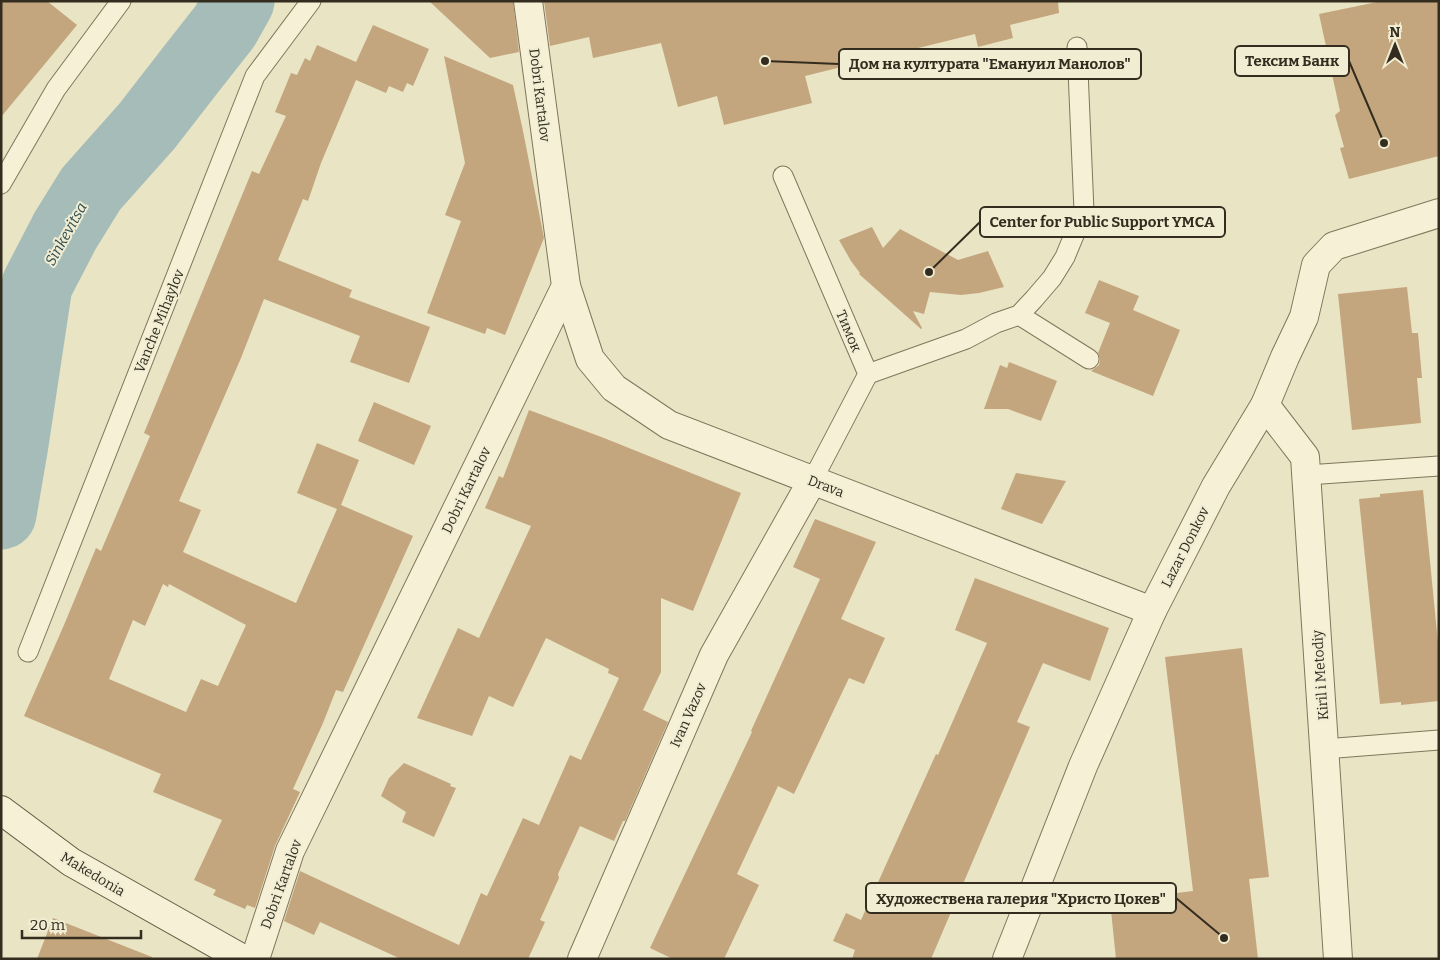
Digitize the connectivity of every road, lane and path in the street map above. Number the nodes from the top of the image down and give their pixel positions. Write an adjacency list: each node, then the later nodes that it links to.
1 (121, 1): 6 (lane)
2 (311, 1): 17 (lane, Vanche Mihaylov)
3 (528, 1): 8 (street, Dobri Kartalov)
4 (1077, 47): 9 (lane)
5 (783, 176): 11 (lane, Тимок)
6 (1, 184)
7 (1438, 219): 12 (street, Lazar Donkov)
8 (566, 286): 15 (street, Drava); 22 (street, Dobri Kartalov)
9 (1019, 315): 10 (lane); 11 (lane)
10 (1089, 359)
11 (868, 374): 15 (lane)
12 (1265, 405): 14 (street, Kiril i Metodiy); 16 (street, Lazar Donkov)
13 (1439, 466): 14 (lane)
14 (1307, 475): 19 (street, Kiril i Metodiy)
15 (812, 481): 16 (street, Drava); 23 (street, Ivan Vazov)
16 (1152, 611): 24 (street, Lazar Donkov)
17 (28, 652)
18 (1439, 740): 19 (lane)
19 (1324, 749): 25 (street, Kiril i Metodiy)
20 (1, 810): 21 (street, Makedonia)
21 (243, 959)
22 (256, 959)
23 (582, 959)
24 (1007, 959)
25 (1338, 959)

